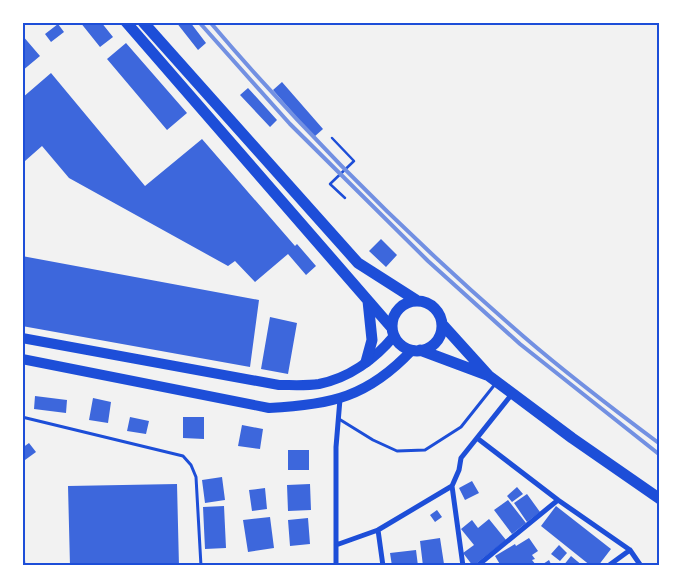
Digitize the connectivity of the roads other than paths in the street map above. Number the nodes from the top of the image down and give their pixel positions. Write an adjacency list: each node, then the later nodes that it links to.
1 (126, 22): 3 (main road)
2 (143, 22): 4 (main road)
3 (368, 299): 6 (main road); 10 (main road)
4 (416, 300): 5 (main road); 6 (main road)
5 (442, 324): 8 (main road); 11 (main road)
6 (393, 331): 8 (main road); 10 (main road)
7 (22, 338): 10 (main road)
8 (416, 350): 11 (main road); 13 (main road)
9 (22, 359): 13 (main road)
10 (366, 362)
11 (493, 378): 12 (main road); 15 (lane)
12 (513, 392): 16 (street); 18 (main road)
13 (340, 399): 15 (street)
14 (22, 417): 25 (lane)
15 (338, 419): 22 (street)
16 (477, 438): 17 (street); 19 (street)
17 (452, 486): 20 (street); 28 (street)
18 (660, 499)
19 (558, 500): 23 (street); 29 (street)
20 (378, 530): 22 (street); 27 (street)
21 (22, 541): 24 (lane)
22 (336, 545): 26 (street)
23 (630, 550): 30 (street); 31 (street)
24 (24, 566)
25 (201, 566)
26 (336, 566)
27 (383, 566)
28 (462, 566)
29 (477, 566)
30 (608, 566)
31 (641, 566)

